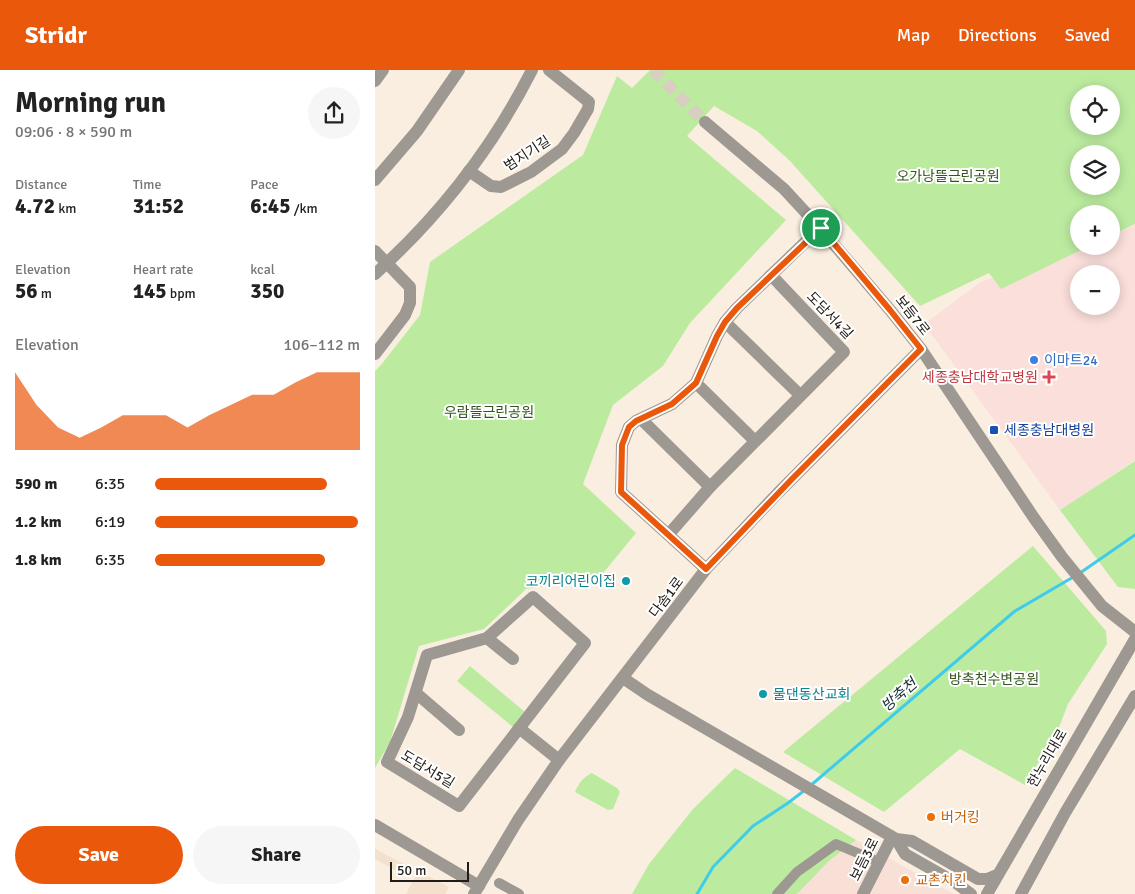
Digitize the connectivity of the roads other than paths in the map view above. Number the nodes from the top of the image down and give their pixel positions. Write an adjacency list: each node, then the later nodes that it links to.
1 (383, 70): 5 (street)
2 (459, 70): 8 (street)
3 (532, 70): 7 (street, 범지기길)
4 (549, 70): 7 (street, 범지기길)
5 (375, 81)
6 (705, 122): 9 (street, 보듬7로)
7 (469, 171): 11 (street, 범지기길)
8 (375, 180)
9 (821, 228): 13 (street); 15 (street, 보듬7로)
10 (375, 252): 11 (street)
11 (386, 264): 12 (street, 범지기길); 16 (street)
12 (375, 274)
13 (771, 275): 14 (street); 18 (street, 도담서4길)
14 (725, 322): 17 (street); 18 (street)
15 (921, 349): 23 (street, 다솜1로); 24 (street, 보듬7로)
16 (375, 354)
17 (696, 383): 19 (street); 20 (street)
18 (800, 395): 20 (street, 도담서4길)
19 (641, 419): 21 (street); 22 (street)
20 (755, 441): 21 (street, 도담서4길)
21 (710, 487): 22 (street, 도담서4길)
22 (669, 534): 23 (street)
23 (706, 569): 28 (street, 다솜1로)
24 (1135, 632)
25 (487, 638): 27 (street); 29 (street, 도담서5길); 31 (street, 도담서5길)
26 (1135, 639): 37 (street, 한누리대로)
27 (513, 659)
28 (623, 678): 33 (street, 다솜1로); 35 (street)
29 (416, 692): 31 (street, 도담서5길); 32 (street)
30 (1135, 696): 45 (street)
31 (519, 728): 33 (street)
32 (459, 730)
33 (559, 760): 39 (street, 다솜1로)
34 (375, 825): 39 (street)
35 (894, 838): 36 (street, 보듬3로); 37 (street); 43 (street)
36 (879, 862): 41 (street); 42 (street, 보듬3로)
37 (997, 875): 44 (street, 한누리대로)
38 (499, 883): 40 (street)
39 (476, 890)
40 (519, 894)
41 (777, 894)
42 (863, 894)
43 (971, 894)
44 (987, 894)
45 (1021, 894)

